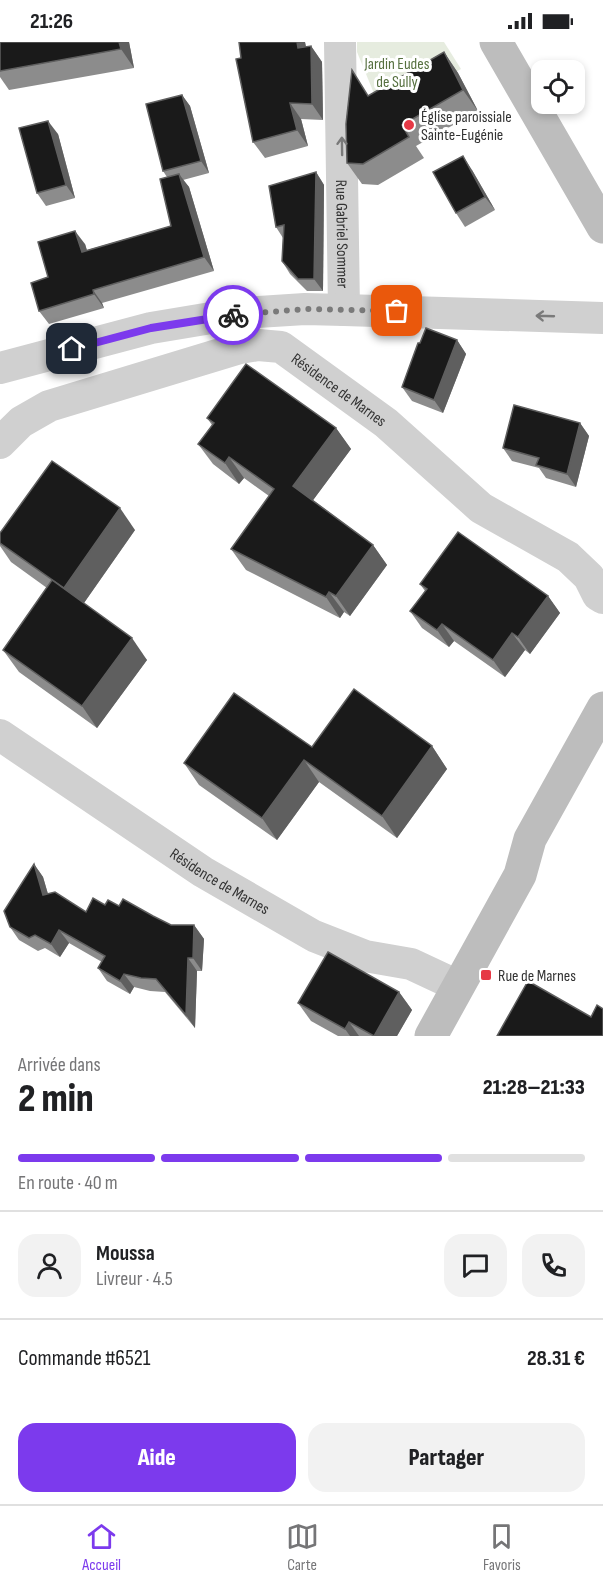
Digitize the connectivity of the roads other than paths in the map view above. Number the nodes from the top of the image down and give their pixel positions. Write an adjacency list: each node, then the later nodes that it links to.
1 (340, 42): 4 (street, Rue Gabriel Sommer, one-way to 1)
2 (496, 42): 3 (main road)
3 (603, 227)
4 (344, 310): 5 (street, Rue Gabriel Sommer, one-way to 4); 6 (street)
5 (603, 318)
6 (0, 368)
7 (0, 444): 8 (street, Résidence de Marnes)
8 (603, 598)
9 (603, 708): 12 (main road)
10 (0, 735): 13 (street, Résidence de Marnes)
11 (603, 746): 12 (main road)
12 (519, 875): 13 (main road)
13 (458, 986): 14 (main road)
14 (431, 1036)

